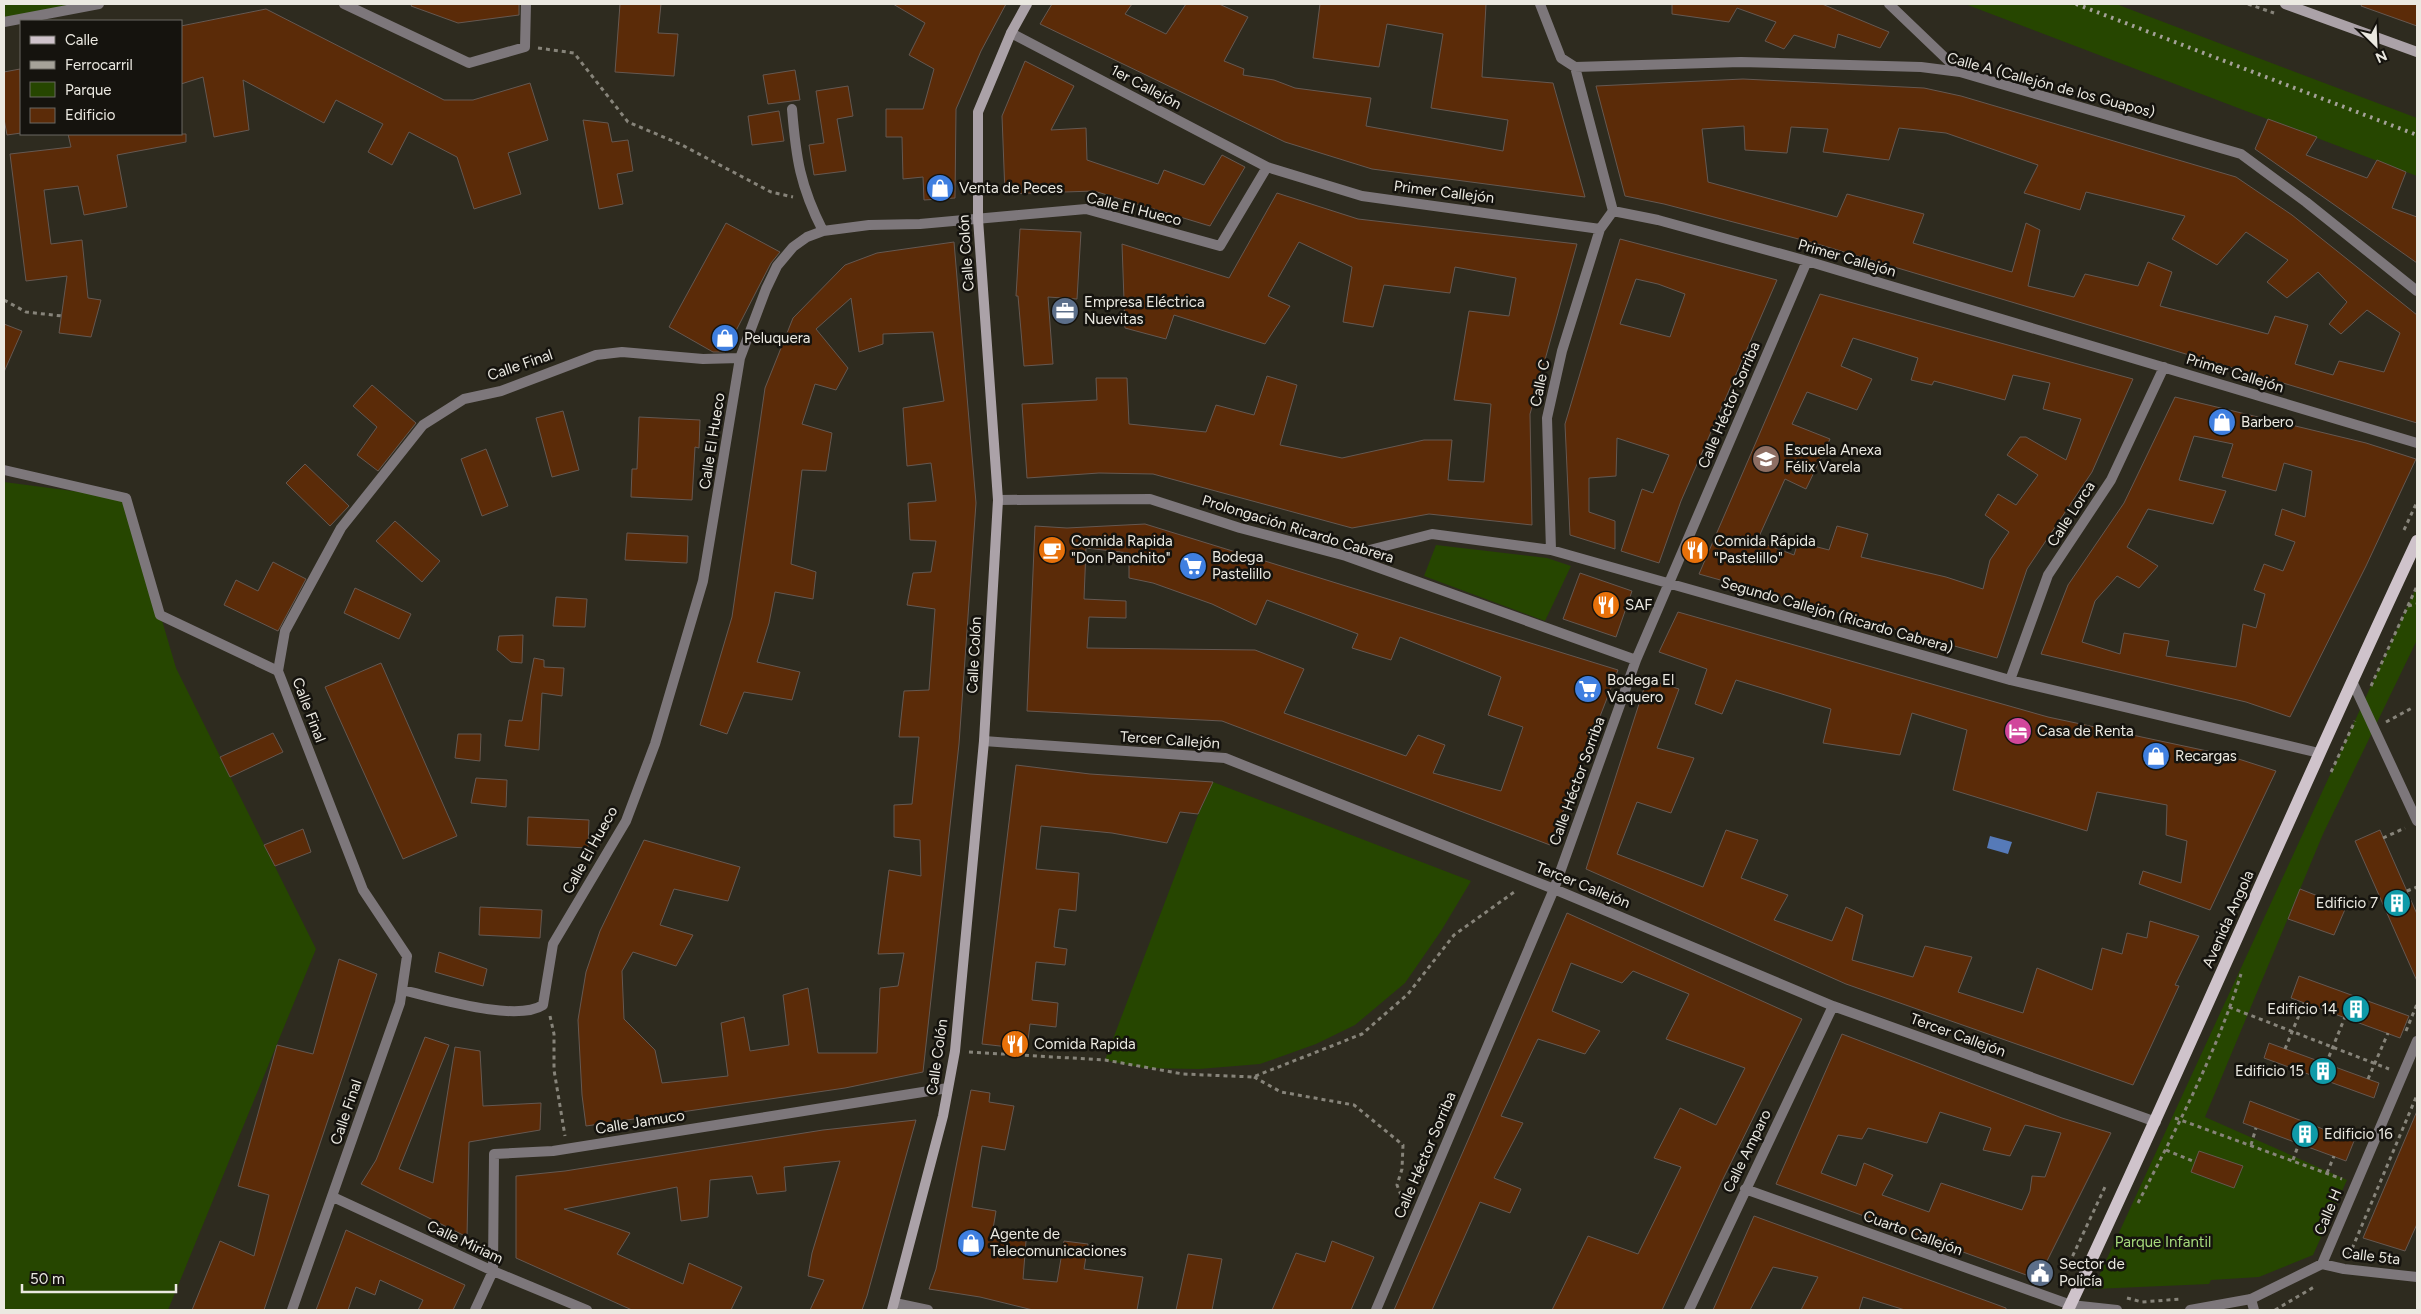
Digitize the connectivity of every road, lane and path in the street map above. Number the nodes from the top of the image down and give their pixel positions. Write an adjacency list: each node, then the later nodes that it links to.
1 (99, 4): 8 (street)
2 (344, 4): 10 (street)
3 (526, 4): 10 (street)
4 (1026, 4): 9 (street, Calle Colón)
5 (1540, 4): 12 (street)
6 (1889, 4): 13 (street)
7 (2285, 4): 11 (street)
8 (4, 22)
9 (1011, 33): 15 (street, 1er Callejón); 18 (street, Calle Colón)
10 (525, 47): 16 (path)
11 (2417, 52)
12 (1575, 67): 13 (street, Calle A (Callejón de los Guapos)); 17 (street)
13 (1960, 72): 22 (street, Calle A (Callejón de los Guapos))
14 (792, 109): 16 (street)
15 (1267, 167): 18 (street, Calle El Hueco); 19 (street, Primer Callejón)
16 (808, 201): 20 (street)
17 (1614, 211): 19 (street); 21 (street, Primer Callejón)
18 (978, 219): 20 (street, Calle El Hueco); 29 (street, Calle Colón)
19 (1600, 229): 31 (street, Calle C)
20 (823, 231): 25 (street, Calle El Hueco)
21 (1807, 261): 26 (street, Primer Callejón); 33 (street, Calle Héctor Sorriba)
22 (2417, 291)
23 (4, 300): 24 (path)
24 (62, 316)
25 (740, 358): 36 (street, Calle Final); 56 (street, Calle El Hueco)
26 (2164, 367): 27 (street, Primer Callejón); 37 (street, Calle Lorca)
27 (2417, 443)
28 (4, 470): 36 (street)
29 (998, 500): 32 (street, Prolongación Ricardo Cabrera); 42 (street, Calle Colón)
30 (2417, 541): 38 (main road, Avenida Angola)
31 (1551, 550): 32 (street, Segundo Callejón (Ricardo Cabrera)); 33 (street, Segundo Callejón (Ricardo Cabrera))
32 (1346, 556): 35 (street, Prolongación Ricardo Cabrera)
33 (1669, 584): 35 (street, Calle Héctor Sorriba); 37 (street, Segundo Callejón (Ricardo Cabrera))
34 (2417, 586): 39 (path)
35 (1636, 660): 49 (street, Calle Héctor Sorriba)
36 (278, 671): 52 (street, Calle Final)
37 (2010, 680): 43 (street, Segundo Callejón (Ricardo Cabrera))
38 (2352, 681): 39 (street); 43 (main road, Avenida Angola)
39 (2363, 705): 41 (street); 44 (path)
40 (2412, 708): 41 (path)
41 (2374, 729): 45 (street)
42 (984, 741): 49 (street, Tercer Callejón); 66 (street, Calle Colón)
43 (2319, 753): 53 (main road, Avenida Angola)
44 (2328, 779)
45 (2413, 824): 46 (path)
46 (2383, 838)
47 (2417, 886): 50 (path)
48 (1521, 887): 72 (path)
49 (1554, 889): 57 (street, Tercer Callejón); 92 (street, Calle Héctor Sorriba)
50 (2407, 891)
51 (2244, 966): 58 (path)
52 (402, 990): 56 (street); 90 (street, Calle Final)
53 (2210, 1000): 58 (path); 76 (main road, Avenida Angola)
54 (2304, 1003): 60 (path)
55 (2417, 1004): 62 (path)
56 (542, 1005): 82 (path)
57 (1833, 1006): 76 (street, Tercer Callejón); 89 (street, Calle Amparo)
58 (2230, 1008): 60 (path); 77 (path)
59 (2345, 1018): 64 (path)
60 (2292, 1031): 64 (path); 65 (path)
61 (2388, 1033): 68 (path)
62 (2404, 1037)
63 (2417, 1041): 71 (street, Calle H)
64 (2333, 1047): 68 (path); 69 (path)
65 (2285, 1049)
66 (955, 1051): 72 (path); 75 (street, Calle Colón)
67 (2393, 1061): 70 (path)
68 (2375, 1063): 70 (path); 73 (path)
69 (2326, 1064)
70 (2390, 1070): 71 (path); 74 (path)
71 (2403, 1074): 93 (street, Calle H)
72 (1253, 1077): 92 (path)
73 (2368, 1079)
74 (2386, 1079)
75 (948, 1088): 82 (street, Calle Jamuco); 99 (street, Calle Colón)
76 (2158, 1118): 77 (path); 79 (main road, Avenida Angola)
77 (2181, 1120): 81 (path); 83 (path)
78 (2256, 1128): 81 (path)
79 (2147, 1142): 83 (path); 100 (main road, Avenida Angola)
80 (2299, 1143): 85 (path)
81 (2251, 1145): 85 (path)
82 (567, 1149): 94 (street, Calle Jamuco)
83 (2165, 1150): 86 (path); 91 (path)
84 (2334, 1156): 87 (path)
85 (2293, 1160): 87 (path)
86 (2195, 1162)
87 (2328, 1174): 88 (path)
88 (2341, 1188)
89 (1745, 1189): 100 (street, Cuarto Callejón); 106 (street, Calle Amparo)
90 (333, 1197): 94 (street, Calle Miriam); 101 (street, Calle Final)
91 (2134, 1211)
92 (1413, 1221): 105 (street, Calle Héctor Sorriba)
93 (2322, 1264): 95 (street, Calle 5ta); 98 (street)
94 (493, 1271): 102 (street, Calle Jamuco); 103 (street, Calle Miriam)
95 (2417, 1277)
96 (2125, 1298): 97 (path)
97 (2190, 1298)
98 (2251, 1299): 108 (street); 109 (street)
99 (894, 1306): 104 (street)
100 (2070, 1308): 107 (street)
101 (292, 1310)
102 (475, 1310)
103 (587, 1310)
104 (928, 1310)
105 (1376, 1310)
106 (1689, 1310)
107 (2117, 1310)
108 (2190, 1310)
109 (2254, 1310)

